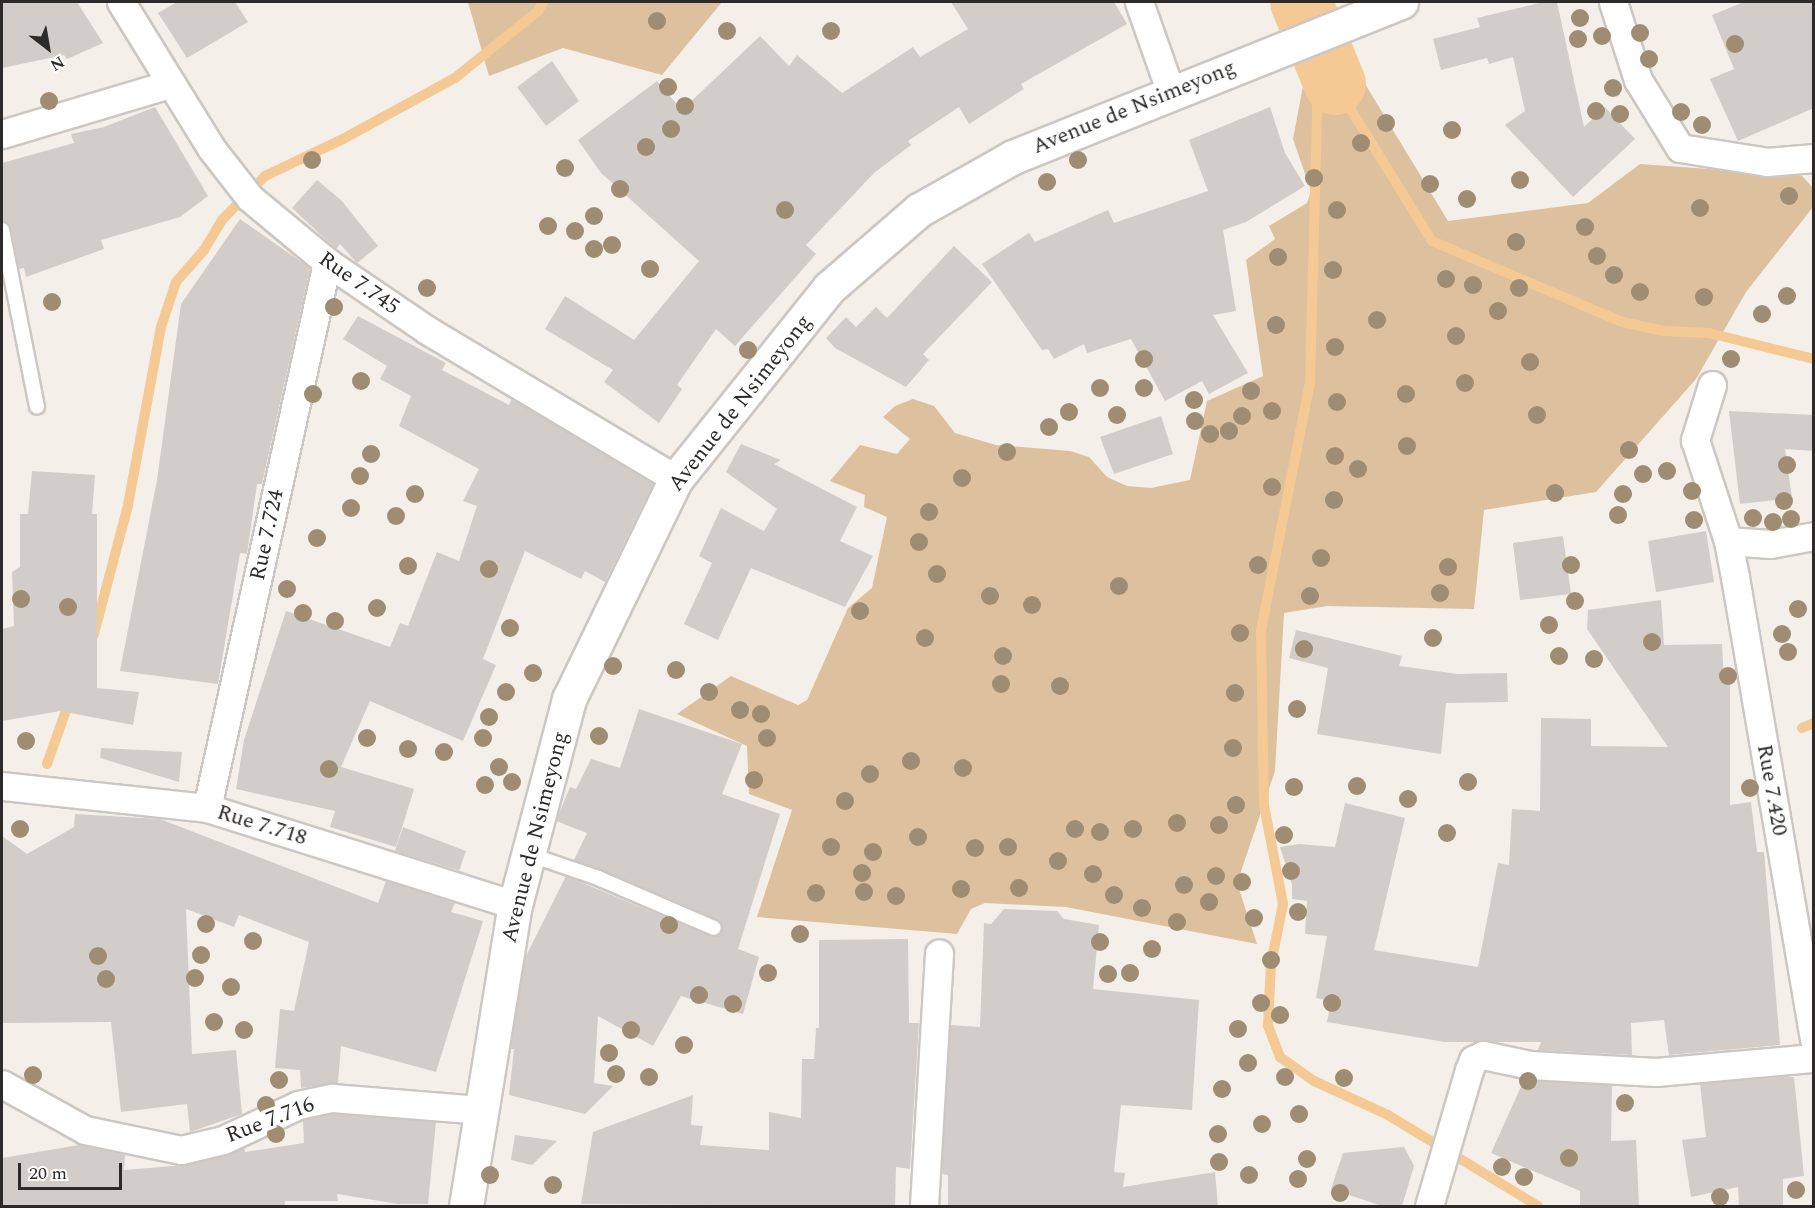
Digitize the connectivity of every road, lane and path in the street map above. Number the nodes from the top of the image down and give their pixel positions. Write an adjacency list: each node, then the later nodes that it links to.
1 (121, 2): 5 (street, Rue 7.745)
2 (1139, 2): 6 (street)
3 (1401, 2): 6 (main road, Avenue de Nsimeyong)
4 (1613, 2): 8 (street)
5 (170, 84): 7 (street); 10 (street, Rue 7.745)
6 (1171, 93): 13 (main road, Avenue de Nsimeyong)
7 (2, 134)
8 (1814, 158)
9 (2, 230): 12 (lane)
10 (327, 262): 13 (street, Rue 7.745); 17 (street, Rue 7.724)
11 (1712, 386): 15 (street, Rue 7.420)
12 (37, 407)
13 (676, 479): 18 (main road, Avenue de Nsimeyong)
14 (1814, 536): 15 (street)
15 (1728, 542): 22 (street, Rue 7.420)
16 (2, 786): 17 (street, Rue 7.718)
17 (207, 808): 19 (street, Rue 7.718)
18 (528, 854): 19 (main road, Avenue de Nsimeyong); 20 (lane)
19 (515, 905): 25 (main road, Avenue de Nsimeyong)
20 (714, 928)
21 (939, 953): 27 (street)
22 (1813, 1022)
23 (1814, 1058): 28 (street)
24 (2, 1084): 25 (street, Rue 7.716)
25 (480, 1110): 26 (main road, Avenue de Nsimeyong)
26 (466, 1206)
27 (924, 1206)
28 (1429, 1206)

